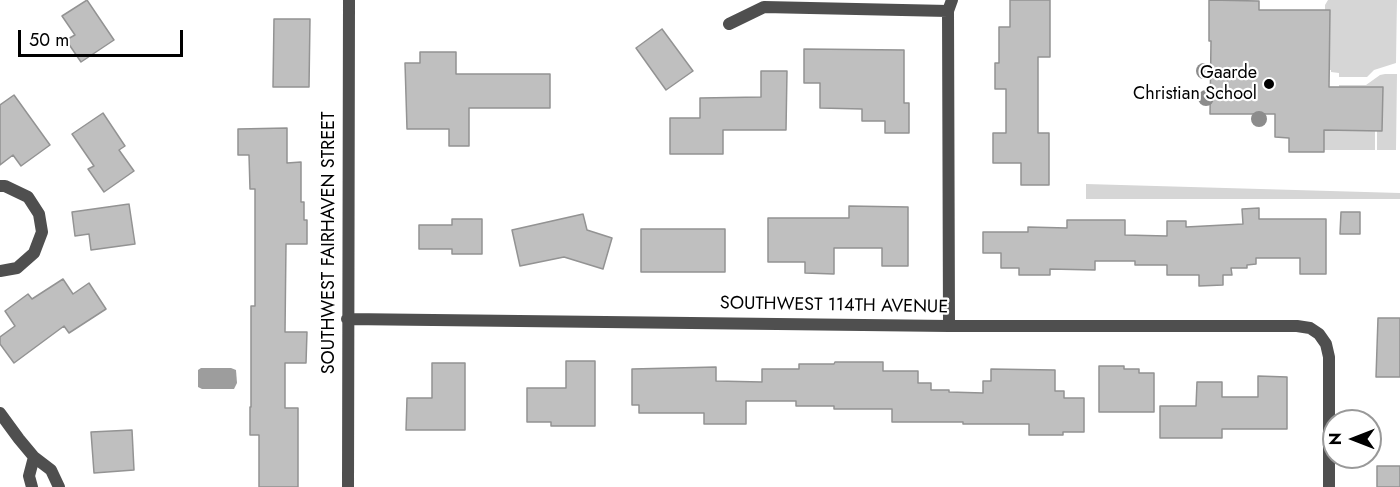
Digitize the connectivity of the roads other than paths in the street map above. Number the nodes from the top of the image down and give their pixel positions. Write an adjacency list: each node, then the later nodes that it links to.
1 (348, 0): 6 (street, SOUTHWEST FAIRHAVEN STREET)
2 (950, 5): 3 (street); 7 (street)
3 (729, 24)
4 (0, 186): 5 (street)
5 (0, 271)
6 (347, 320): 7 (street, SOUTHWEST 114TH AVENUE); 12 (street, SOUTHWEST FAIRHAVEN STREET)
7 (949, 326): 13 (street, SOUTHWEST 114TH AVENUE)
8 (0, 413): 9 (street)
9 (34, 457): 10 (street); 11 (street)
10 (32, 487)
11 (59, 487)
12 (348, 487)
13 (1329, 487)

